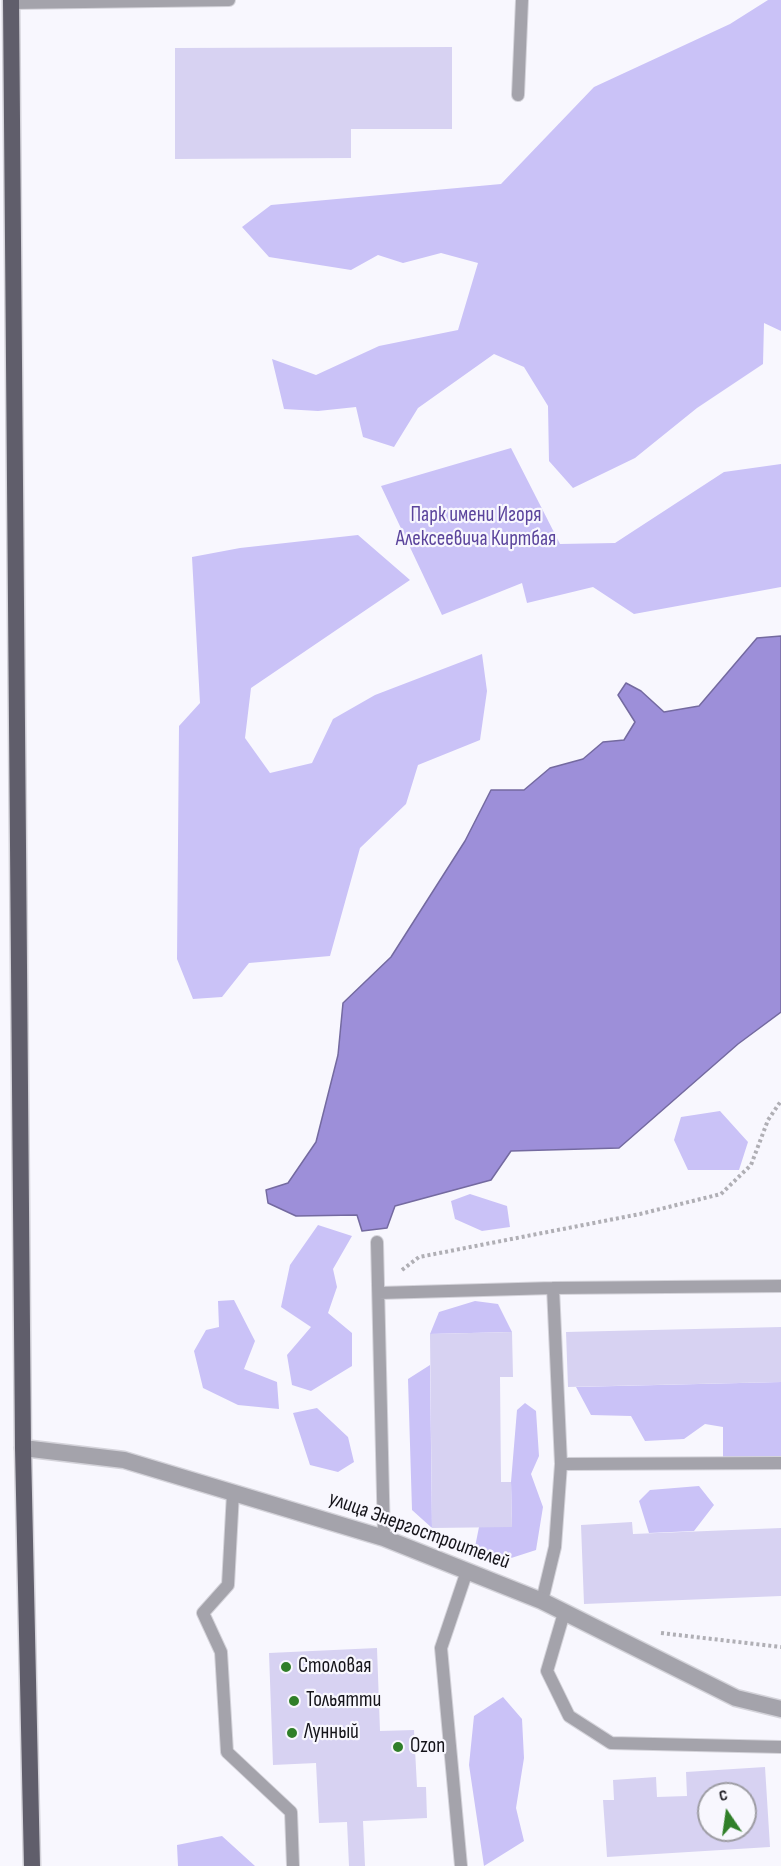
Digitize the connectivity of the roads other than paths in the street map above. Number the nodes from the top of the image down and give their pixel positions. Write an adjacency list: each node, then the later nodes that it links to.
1 (229, 0): 3 (lane)
2 (522, 0): 4 (lane)
3 (11, 1): 9 (main road)
4 (518, 95)
5 (377, 1242): 8 (lane)
6 (781, 1286): 7 (lane)
7 (553, 1288): 8 (lane); 11 (lane)
8 (379, 1293): 13 (lane)
9 (23, 1448): 12 (street, улица Энергостроителей); 19 (main road)
10 (781, 1463): 11 (lane)
11 (561, 1464): 15 (lane)
12 (233, 1493): 13 (street, улица Энергостроителей); 20 (lane)
13 (384, 1538): 14 (street, улица Энергостроителей)
14 (467, 1571): 15 (street, улица Энергостроителей); 21 (lane)
15 (542, 1600): 16 (street, улица Энергостроителей)
16 (564, 1613): 17 (street, улица Энергостроителей); 18 (lane)
17 (781, 1709)
18 (781, 1747)
19 (32, 1866)
20 (293, 1866)
21 (460, 1866)

